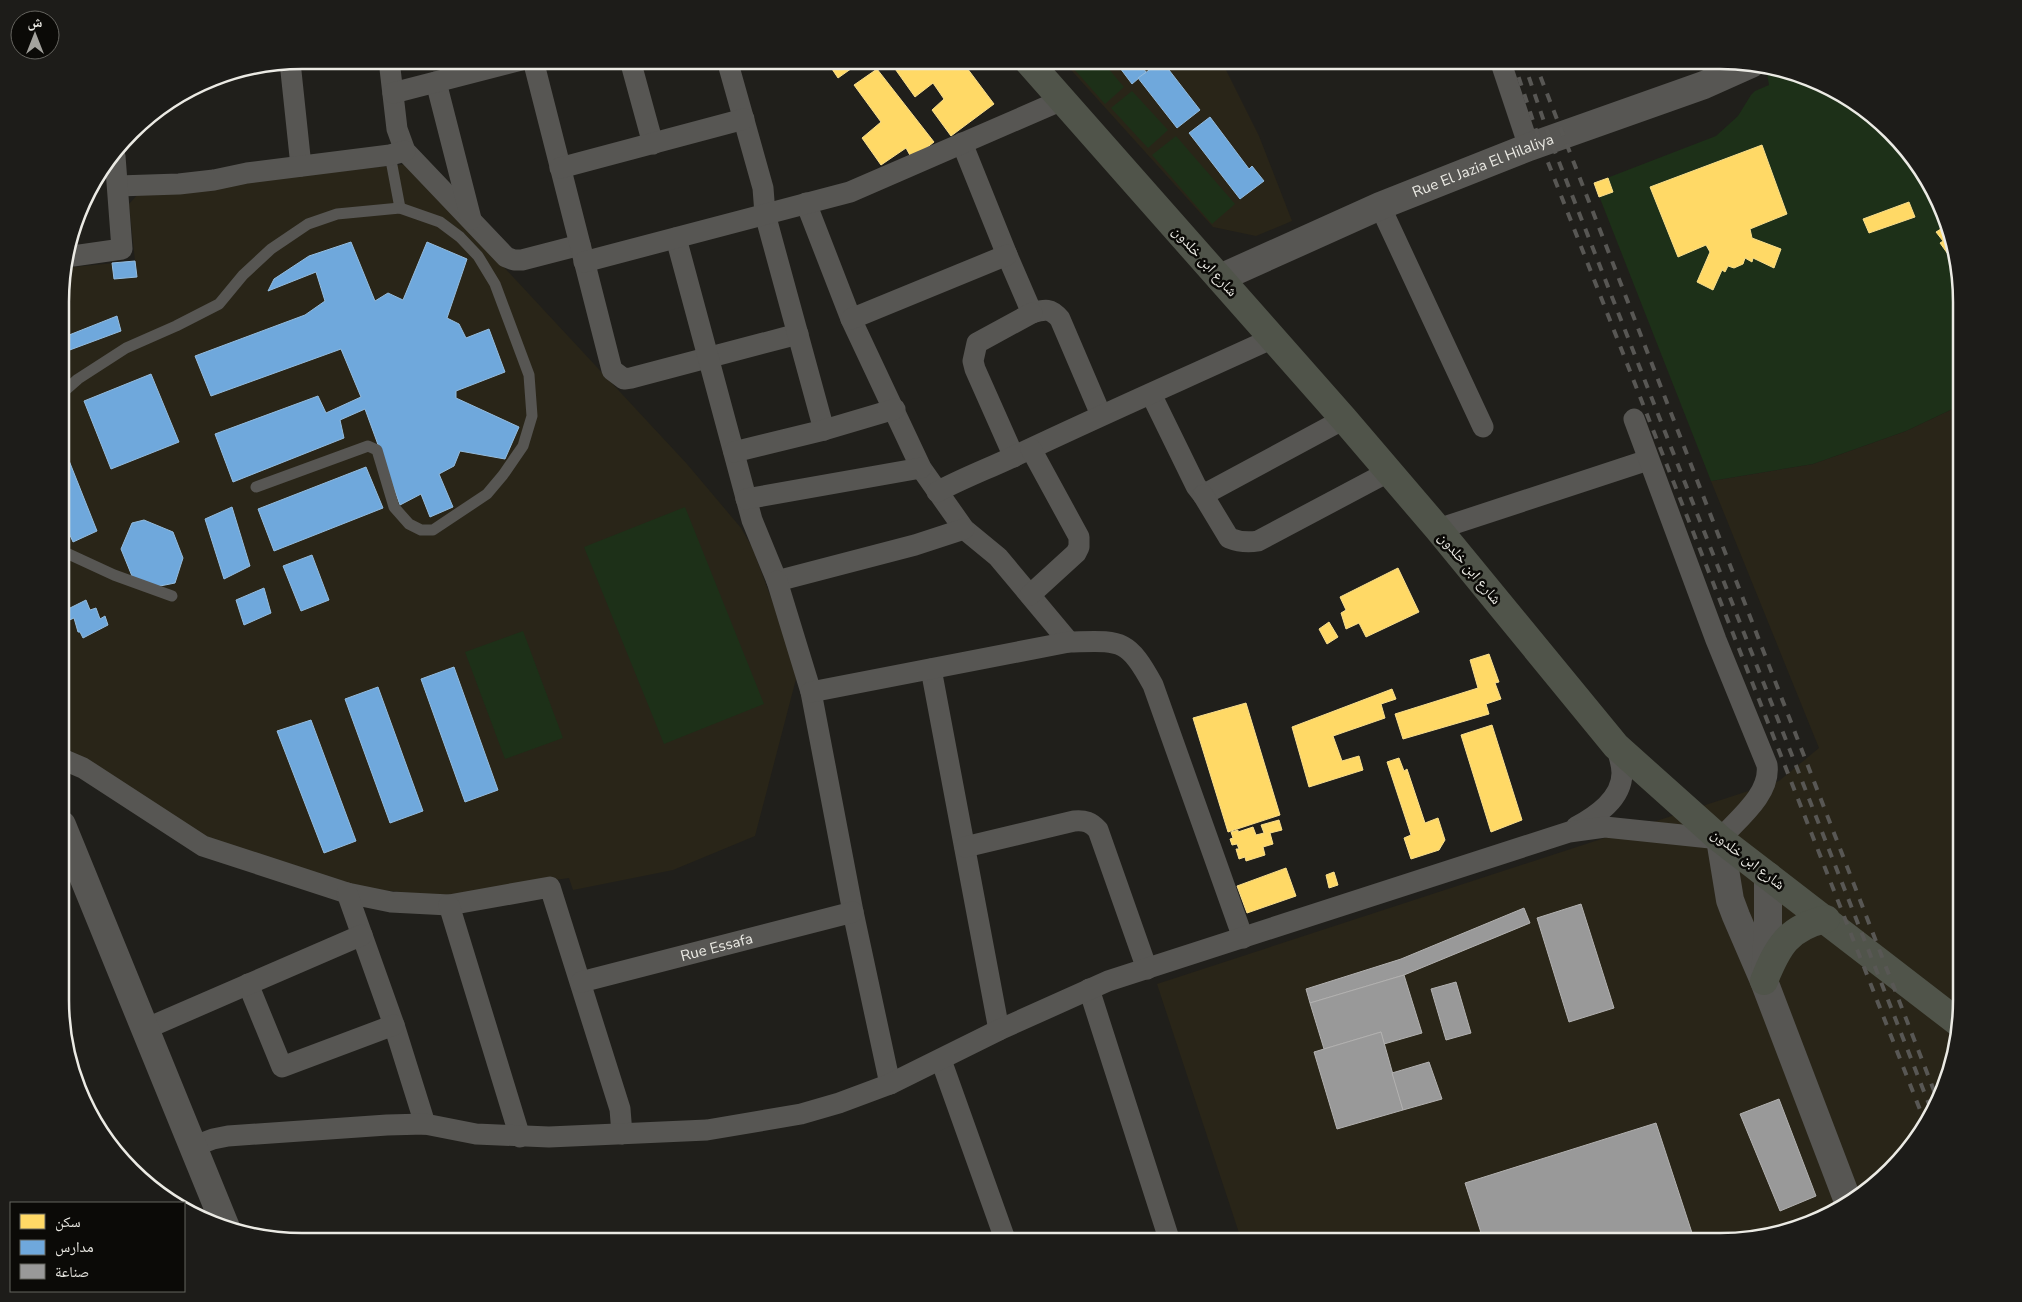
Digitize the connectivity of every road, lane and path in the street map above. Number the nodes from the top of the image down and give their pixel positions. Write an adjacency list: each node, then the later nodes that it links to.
1 (291, 69): 19 (street)
2 (390, 69): 11 (street)
3 (486, 69): 10 (street)
4 (535, 69): 20 (street)
5 (632, 69): 15 (street)
6 (730, 69): 13 (street)
7 (1035, 69): 12 (main road, شارع ابن خلدون)
8 (1503, 69): 16 (street)
9 (1739, 69): 16 (street, Rue El Jazia El Hilaliya)
10 (436, 82): 11 (street); 26 (street)
11 (393, 93): 17 (street)
12 (1062, 100): 14 (street); 31 (main road, شارع ابن خلدون)
13 (744, 119): 15 (street); 25 (street)
14 (962, 143): 22 (street); 29 (street)
15 (653, 144): 20 (street)
16 (1529, 146): 23 (street, Rue El Jazia El Hilaliya)
17 (397, 153): 19 (street); 24 (lane); 26 (street)
18 (116, 162): 21 (street)
19 (301, 166): 21 (street)
20 (560, 168): 28 (street)
21 (118, 186): 30 (street)
22 (806, 203): 25 (street); 33 (street)
23 (1380, 206): 31 (street, Rue El Jazia El Hilaliya); 43 (street)
24 (400, 208): 37 (lane); 50 (lane)
25 (765, 214): 27 (street); 34 (street)
26 (472, 221): 28 (street)
27 (676, 238): 28 (street); 36 (street)
28 (582, 253): 36 (street)
29 (1006, 255): 32 (street); 33 (street)
30 (73, 256)
31 (1220, 278): 35 (main road, شارع ابن خلدون)
32 (1032, 313): 40 (street); 46 (street)
33 (851, 319): 39 (street)
34 (798, 334): 36 (street); 44 (street)
35 (1273, 338): 38 (street); 41 (main road, شارع ابن خلدون)
36 (709, 358): 45 (street)
37 (69, 387)
38 (1151, 394): 40 (street); 52 (street)
39 (895, 409): 44 (street); 48 (street)
40 (1101, 415): 46 (street)
41 (1344, 419): 49 (main road, شارع ابن خلدون); 52 (street)
42 (1634, 420): 47 (street)
43 (1483, 427)
44 (824, 430): 45 (street)
45 (734, 452): 53 (street)
46 (1022, 453): 51 (street); 58 (street)
47 (1648, 460): 55 (street); 66 (street)
48 (921, 468): 51 (street); 53 (street)
49 (1388, 472): 52 (street); 55 (main road, شارع ابن خلدون)
50 (256, 487)
51 (937, 492): 54 (street)
52 (1203, 495)
53 (746, 499): 57 (street)
54 (964, 529): 57 (street); 58 (street)
55 (1438, 529): 63 (main road, شارع ابن خلدون)
56 (69, 554): 59 (lane)
57 (777, 581): 62 (street)
58 (1030, 595): 60 (street)
59 (172, 596)
60 (1069, 642): 61 (street); 75 (street)
61 (931, 669): 62 (street); 68 (street)
62 (811, 692): 72 (street)
63 (1616, 746): 65 (street); 66 (main road, شارع ابن خلدون)
64 (69, 762): 70 (street)
65 (1569, 832): 66 (street); 75 (street)
66 (1720, 839): 69 (main road, شارع ابن خلدون); 77 (street)
67 (69, 844): 83 (street)
68 (965, 847): 76 (street); 84 (street)
69 (1768, 876): 73 (main road, شارع ابن خلدون); 77 (street)
70 (346, 893): 71 (street); 74 (street)
71 (448, 905): 78 (street); 89 (street)
72 (853, 912): 78 (street, Rue Essafa); 86 (street)
73 (1826, 919): 77 (main road); 81 (main road, شارع ابن خلدون)
74 (362, 935): 79 (street); 82 (street)
75 (1243, 938): 76 (street)
76 (1147, 969): 80 (street)
77 (1764, 981): 91 (street)
78 (580, 982): 88 (street)
79 (248, 984): 82 (street); 83 (street)
80 (1089, 989): 84 (street); 94 (street)
81 (1953, 1018)
82 (394, 1025): 87 (street)
83 (145, 1029): 90 (street)
84 (999, 1030): 85 (street)
85 (941, 1060): 86 (street); 93 (street)
86 (890, 1084): 88 (street)
87 (424, 1124): 89 (street); 90 (street)
88 (622, 1134): 89 (street)
89 (520, 1137)
90 (192, 1147): 92 (street)
91 (1845, 1197)
92 (223, 1219)
93 (1003, 1233)
94 (1167, 1233)

